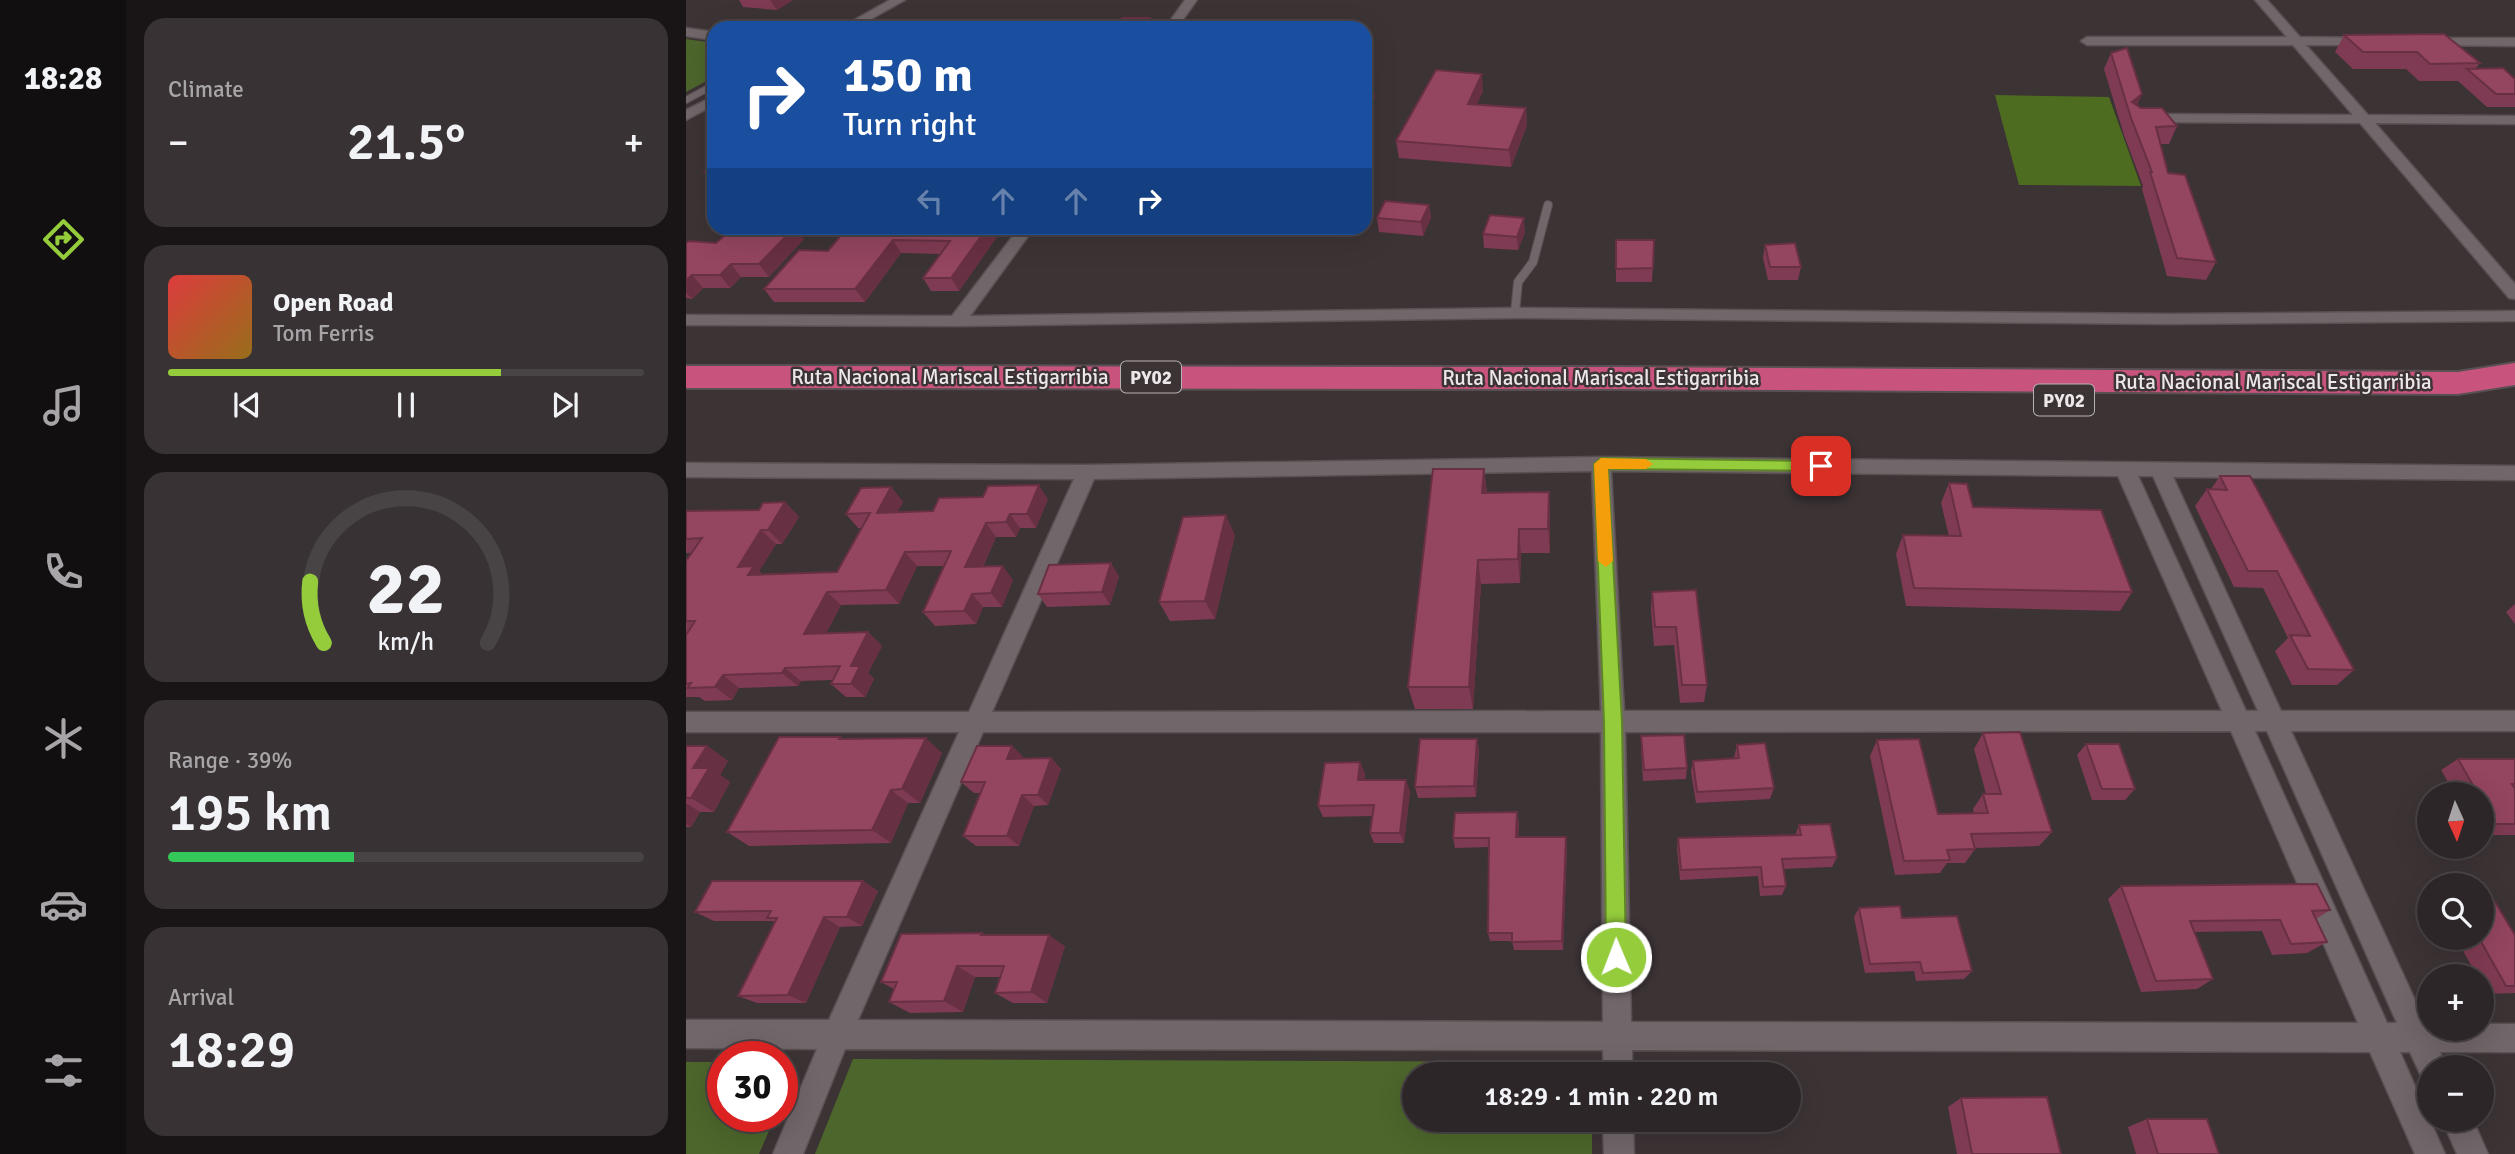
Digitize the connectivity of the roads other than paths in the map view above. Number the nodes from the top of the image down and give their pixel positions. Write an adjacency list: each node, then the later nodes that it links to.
1 (899, 0): 4 (street)
2 (1191, 0): 5 (street)
3 (2261, 0): 9 (street)
4 (859, 21)
5 (1176, 21)
6 (686, 32): 7 (street)
7 (707, 35)
8 (2087, 41): 9 (street)
9 (2296, 41): 10 (street); 18 (street)
10 (2378, 41)
11 (2406, 41): 12 (street)
12 (2515, 42)
13 (707, 89): 14 (lane)
14 (686, 100)
15 (707, 104): 16 (street)
16 (686, 116)
17 (2134, 118): 18 (street)
18 (2365, 119): 19 (street); 22 (street)
19 (2515, 120)
20 (1548, 205): 23 (lane)
21 (1021, 235): 26 (street)
22 (2515, 295)
23 (1515, 313): 24 (street); 26 (street)
24 (2515, 316)
25 (686, 320): 26 (street)
26 (957, 321)
27 (2515, 374): 28 (highway, Ruta Nacional Mariscal Estigarribia / PY02)
28 (686, 377)
29 (686, 399): 30 (highway, Ruta Nacional Mariscal Estigarribia / PY02)
30 (2515, 401)
31 (1601, 464): 32 (street); 35 (street); 41 (street)
32 (2124, 469): 34 (street); 37 (street)
33 (686, 470): 35 (street)
34 (2160, 470): 36 (street); 42 (street)
35 (1087, 472): 40 (street)
36 (2515, 473)
37 (2239, 720): 41 (street); 42 (street); 47 (street)
38 (2515, 721): 42 (street)
39 (686, 722): 40 (street)
40 (978, 722): 41 (street); 44 (street)
41 (1613, 722): 45 (street)
42 (2275, 723): 46 (street)
43 (686, 1034): 44 (street)
44 (837, 1034): 45 (street); 54 (street)
45 (1617, 1036): 47 (street); 51 (street)
46 (2417, 1036)
47 (2377, 1038): 48 (street); 56 (street)
48 (2417, 1038)
49 (2494, 1038): 50 (street)
50 (2515, 1038)
51 (1618, 1062)
52 (1618, 1132): 55 (street)
53 (2463, 1132): 57 (street)
54 (788, 1154)
55 (1619, 1154)
56 (2430, 1154)
57 (2473, 1154)

